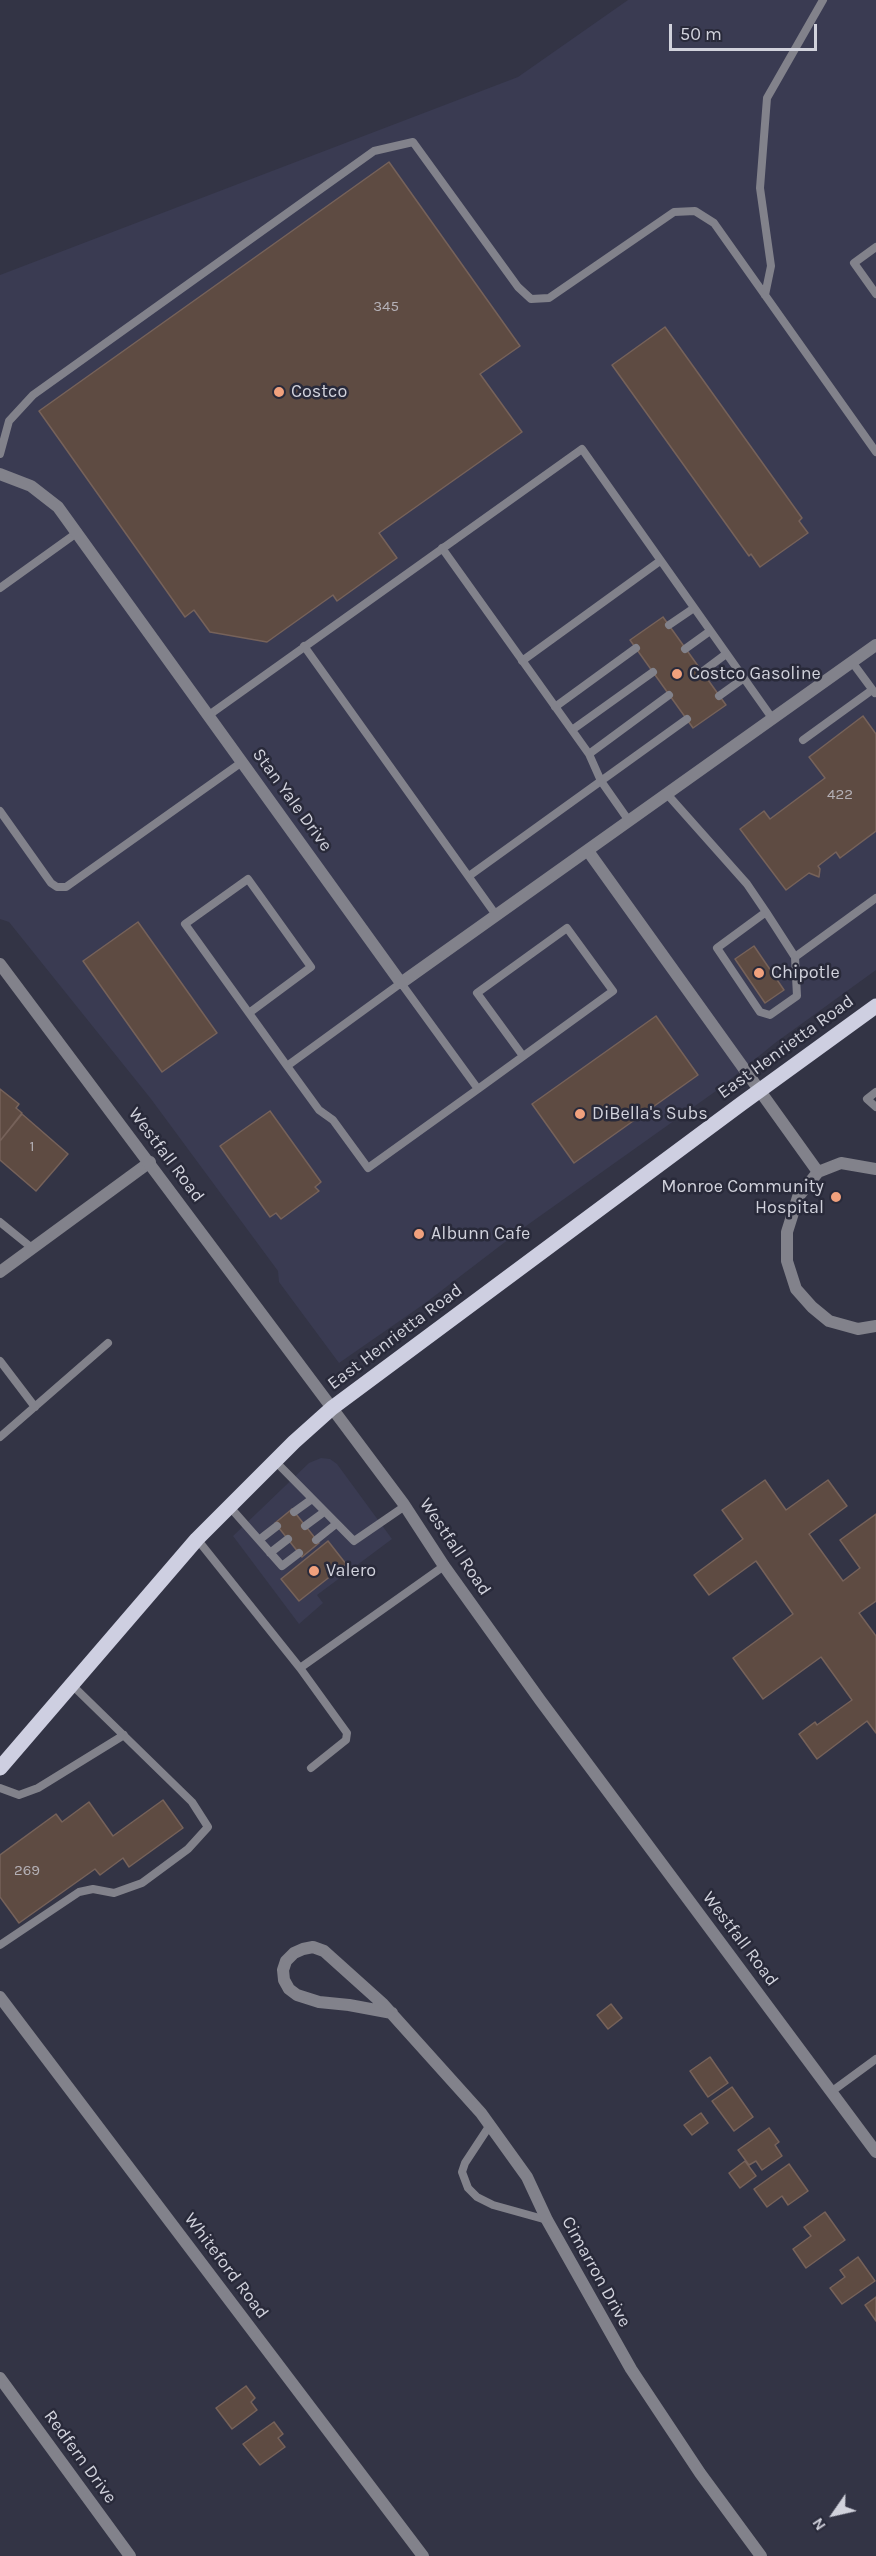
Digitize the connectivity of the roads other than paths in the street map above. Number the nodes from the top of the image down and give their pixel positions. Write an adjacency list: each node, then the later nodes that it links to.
1 (823, 0): 4 (lane)
2 (876, 247): 3 (lane)
3 (876, 294)
4 (765, 295): 5 (lane); 6 (lane)
5 (876, 452)
6 (0, 454)
7 (0, 474): 8 (street, Stan Yale Drive)
8 (78, 532): 11 (lane); 29 (street, Stan Yale Drive)
9 (442, 548): 10 (lane); 16 (lane); 20 (lane)
10 (660, 561): 12 (lane); 20 (lane)
11 (0, 588)
12 (694, 608): 13 (lane); 14 (lane)
13 (669, 626)
14 (710, 631): 18 (lane); 19 (lane)
15 (876, 645): 21 (street)
16 (304, 646): 29 (lane); 41 (lane)
17 (636, 648): 28 (lane)
18 (685, 649)
19 (726, 654): 23 (lane); 24 (lane)
20 (522, 662): 28 (lane)
21 (852, 662): 25 (lane); 30 (street)
22 (653, 672): 32 (lane)
23 (702, 672)
24 (744, 678): 27 (lane); 30 (lane)
25 (874, 692): 33 (lane)
26 (669, 695): 34 (lane)
27 (719, 696)
28 (555, 707): 32 (lane)
29 (209, 715): 35 (street, Stan Yale Drive)
30 (772, 718): 37 (street)
31 (687, 719): 36 (lane)
32 (572, 730): 34 (lane)
33 (803, 740)
34 (589, 754): 36 (lane)
35 (242, 762): 38 (lane); 47 (street, Stan Yale Drive)
36 (601, 781): 39 (lane); 41 (lane)
37 (667, 794): 39 (street); 43 (lane)
38 (0, 811)
39 (629, 821): 40 (street)
40 (588, 851): 44 (street); 53 (street)
41 (469, 876): 44 (lane)
42 (876, 898): 45 (lane)
43 (766, 912): 45 (lane); 45 (lane)
44 (496, 915): 47 (street)
45 (795, 957)
46 (0, 964): 56 (street, Westfall Road)
47 (401, 983): 51 (lane); 52 (lane)
48 (876, 1006): 53 (main road, East Henrietta Road)
49 (249, 1013): 49 (lane); 51 (lane)
50 (523, 1056): 50 (lane); 52 (lane)
51 (287, 1066): 52 (lane)
52 (478, 1089)
53 (759, 1090): 58 (street); 66 (main road, East Henrietta Road)
54 (876, 1092): 55 (lane)
55 (876, 1107)
56 (150, 1162): 60 (street); 66 (street, Westfall Road)
57 (876, 1169): 58 (street)
58 (818, 1172): 62 (street)
59 (0, 1222): 60 (lane)
60 (32, 1248): 61 (street)
61 (0, 1272)
62 (876, 1326)
63 (108, 1344): 65 (lane)
64 (0, 1361): 65 (lane)
65 (35, 1407): 67 (lane)
66 (332, 1408): 68 (main road, East Henrietta Road); 71 (street, Westfall Road)
67 (0, 1437)
68 (275, 1461): 69 (lane); 70 (main road, East Henrietta Road)
69 (312, 1499): 72 (lane); 73 (lane)
70 (229, 1506): 77 (main road, East Henrietta Road); 79 (lane)
71 (405, 1506): 74 (lane); 83 (street, Westfall Road)
72 (294, 1512)
73 (324, 1512): 74 (lane); 76 (lane)
74 (336, 1524): 80 (lane)
75 (277, 1526): 79 (lane)
76 (305, 1526)
77 (197, 1539): 84 (lane); 85 (main road, East Henrietta Road)
78 (288, 1539): 81 (lane)
79 (259, 1540): 81 (lane)
80 (316, 1540)
81 (270, 1553): 82 (lane)
82 (299, 1553)
83 (444, 1566): 84 (lane); 94 (street, Westfall Road)
84 (300, 1668): 88 (lane)
85 (71, 1684): 86 (lane); 87 (main road, East Henrietta Road)
86 (124, 1735): 89 (lane); 90 (lane)
87 (0, 1768)
88 (311, 1768)
89 (0, 1788)
90 (0, 1945)
91 (0, 1997): 100 (street, Whiteford Road)
92 (392, 2013): 92 (street, Cimarron Drive); 95 (street, Cimarron Drive)
93 (876, 2059): 94 (lane)
94 (831, 2092): 96 (street, Westfall Road)
95 (490, 2125): 97 (street, Cimarron Drive); 97 (lane)
96 (876, 2152)
97 (547, 2220): 101 (street, Cimarron Drive)
98 (0, 2378): 99 (street, Redfern Drive)
99 (130, 2556)
100 (423, 2556)
101 (761, 2556)

